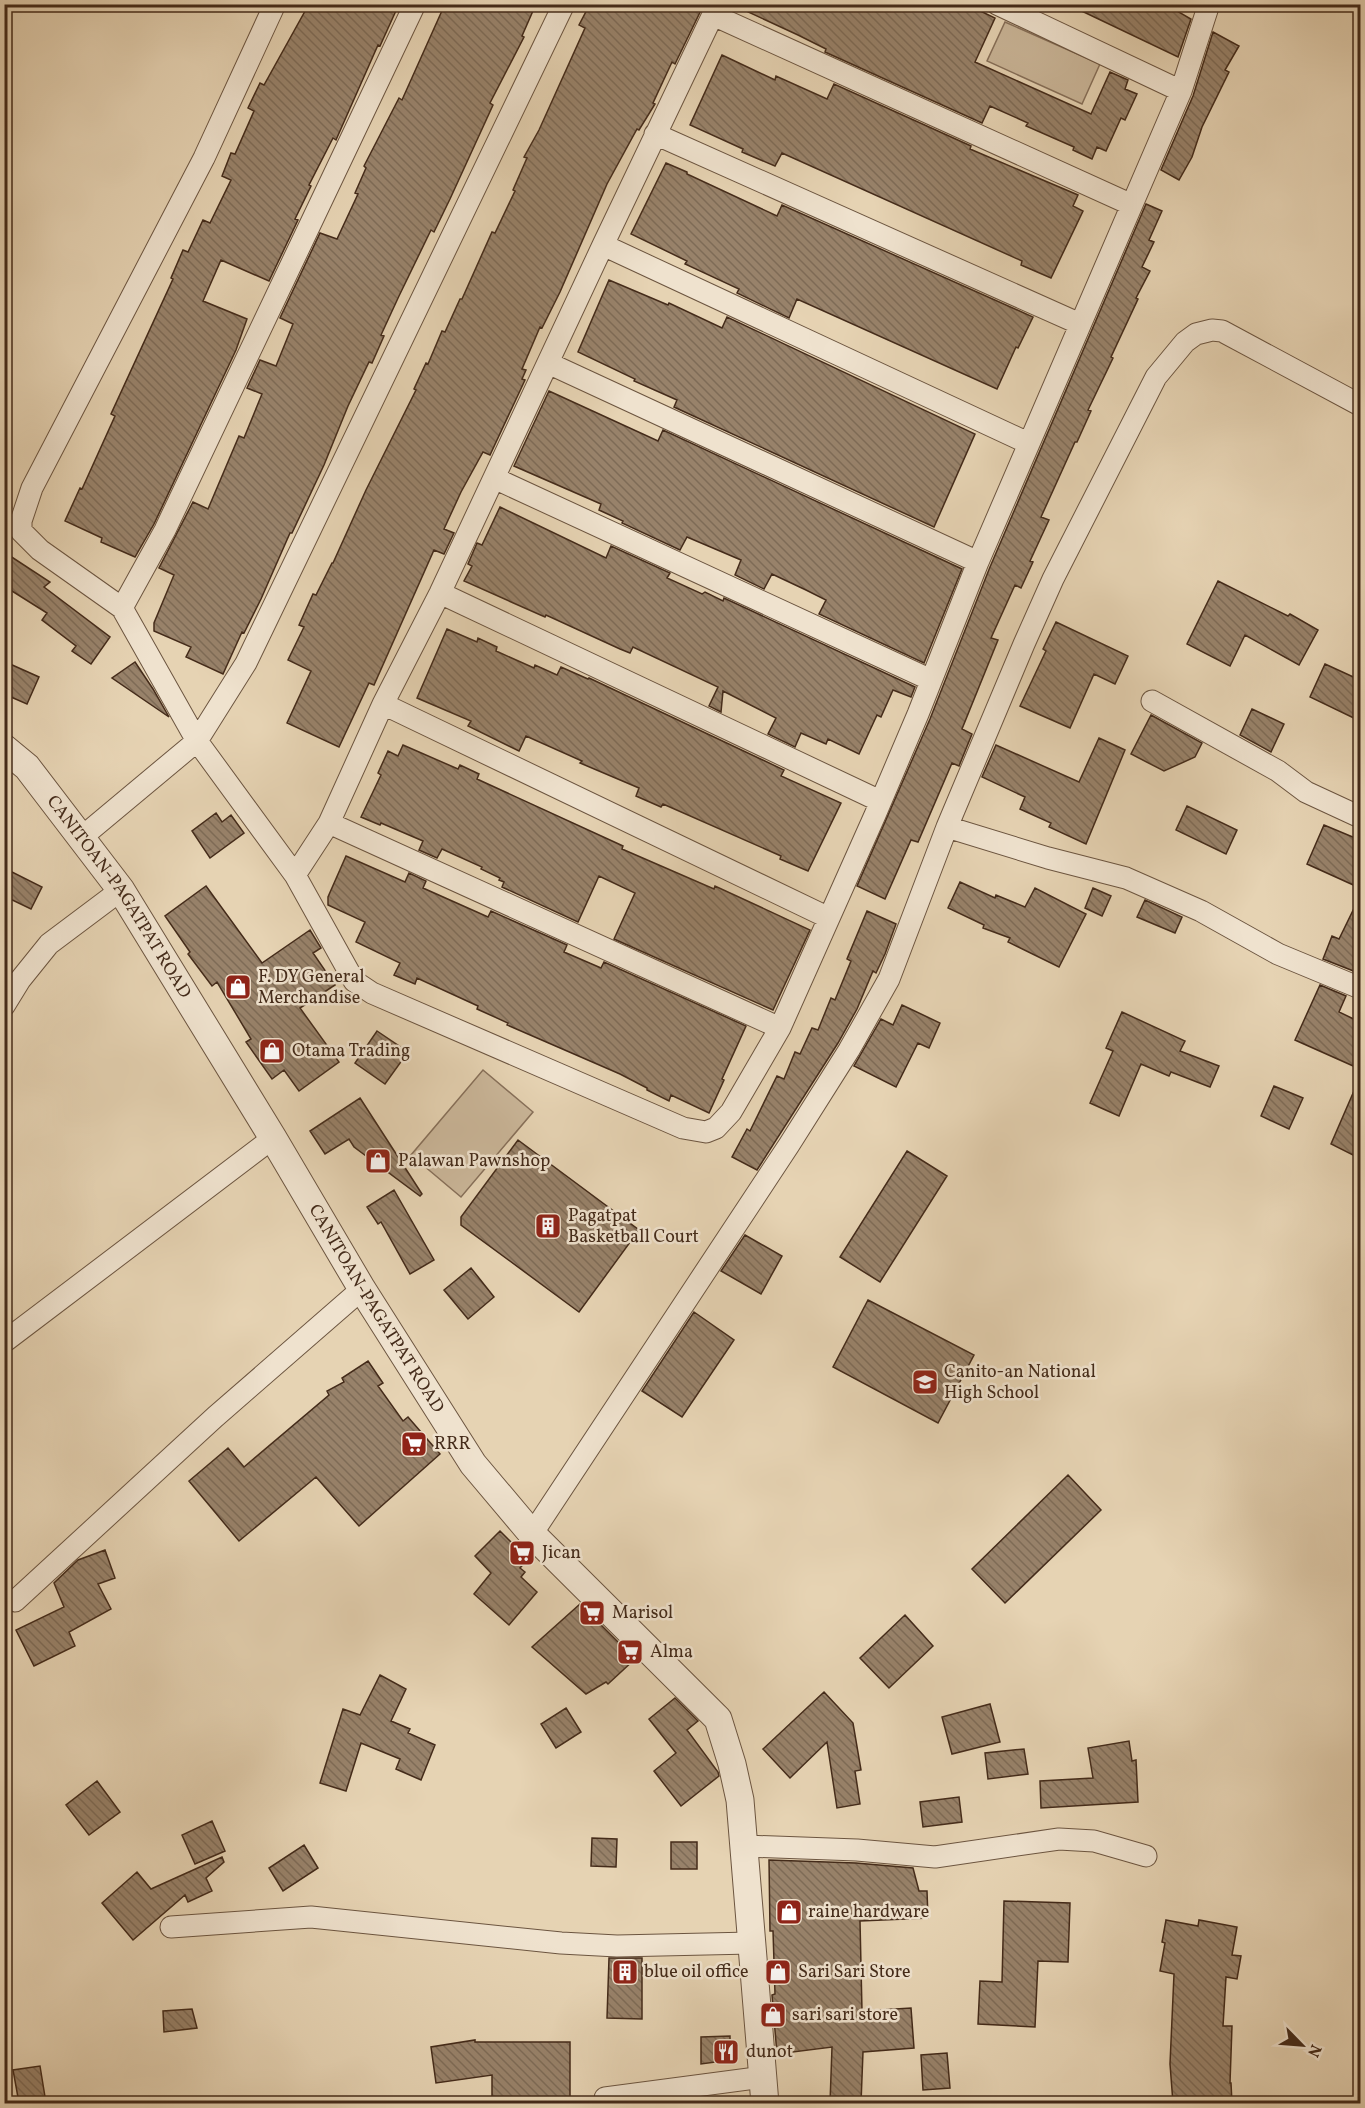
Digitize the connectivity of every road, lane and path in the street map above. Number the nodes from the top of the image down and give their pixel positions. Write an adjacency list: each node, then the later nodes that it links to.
1 (275, 4): 18 (street)
2 (415, 4): 18 (street)
3 (564, 4): 22 (street)
4 (1209, 4): 7 (street)
5 (1011, 7): 7 (street)
6 (715, 10): 8 (street); 9 (street)
7 (1182, 91): 9 (street)
8 (655, 134): 10 (street); 11 (street)
9 (1132, 205): 11 (street)
10 (603, 245): 12 (street); 14 (street)
11 (1080, 324): 14 (street)
12 (548, 363): 15 (street); 16 (street)
13 (1360, 405): 27 (street)
14 (1028, 444): 16 (street)
15 (494, 478): 17 (street); 19 (street)
16 (978, 562): 19 (street)
17 (440, 593): 21 (street); 24 (street)
18 (122, 608): 22 (street)
19 (931, 680): 24 (street)
20 (1152, 701): 25 (street)
21 (383, 704): 26 (street); 31 (street)
22 (197, 741): 28 (street); 29 (street)
23 (4, 748): 28 (street, CANITOAN-PAGATPAT ROAD)
24 (880, 801): 31 (street)
25 (1360, 818)
26 (329, 823): 29 (street); 34 (street)
27 (947, 827): 32 (street); 38 (street)
28 (82, 837): 30 (street, CANITOAN-PAGATPAT ROAD)
29 (294, 875): 34 (street)
30 (121, 890): 33 (street); 35 (street, CANITOAN-PAGATPAT ROAD)
31 (829, 918): 34 (street)
32 (1360, 988)
33 (4, 1006)
34 (780, 1028)
35 (273, 1138): 36 (street, CANITOAN-PAGATPAT ROAD); 37 (street)
36 (362, 1289): 38 (street, CANITOAN-PAGATPAT ROAD); 39 (street)
37 (4, 1342)
38 (532, 1534): 40 (street, CANITOAN-PAGATPAT ROAD)
39 (15, 1601)
40 (745, 1846): 41 (street); 43 (street, CANITOAN-PAGATPAT ROAD)
41 (1146, 1856)
42 (171, 1927): 43 (street)
43 (751, 1943): 44 (street, CANITOAN-PAGATPAT ROAD)
44 (765, 2090): 45 (street)
45 (605, 2097)

